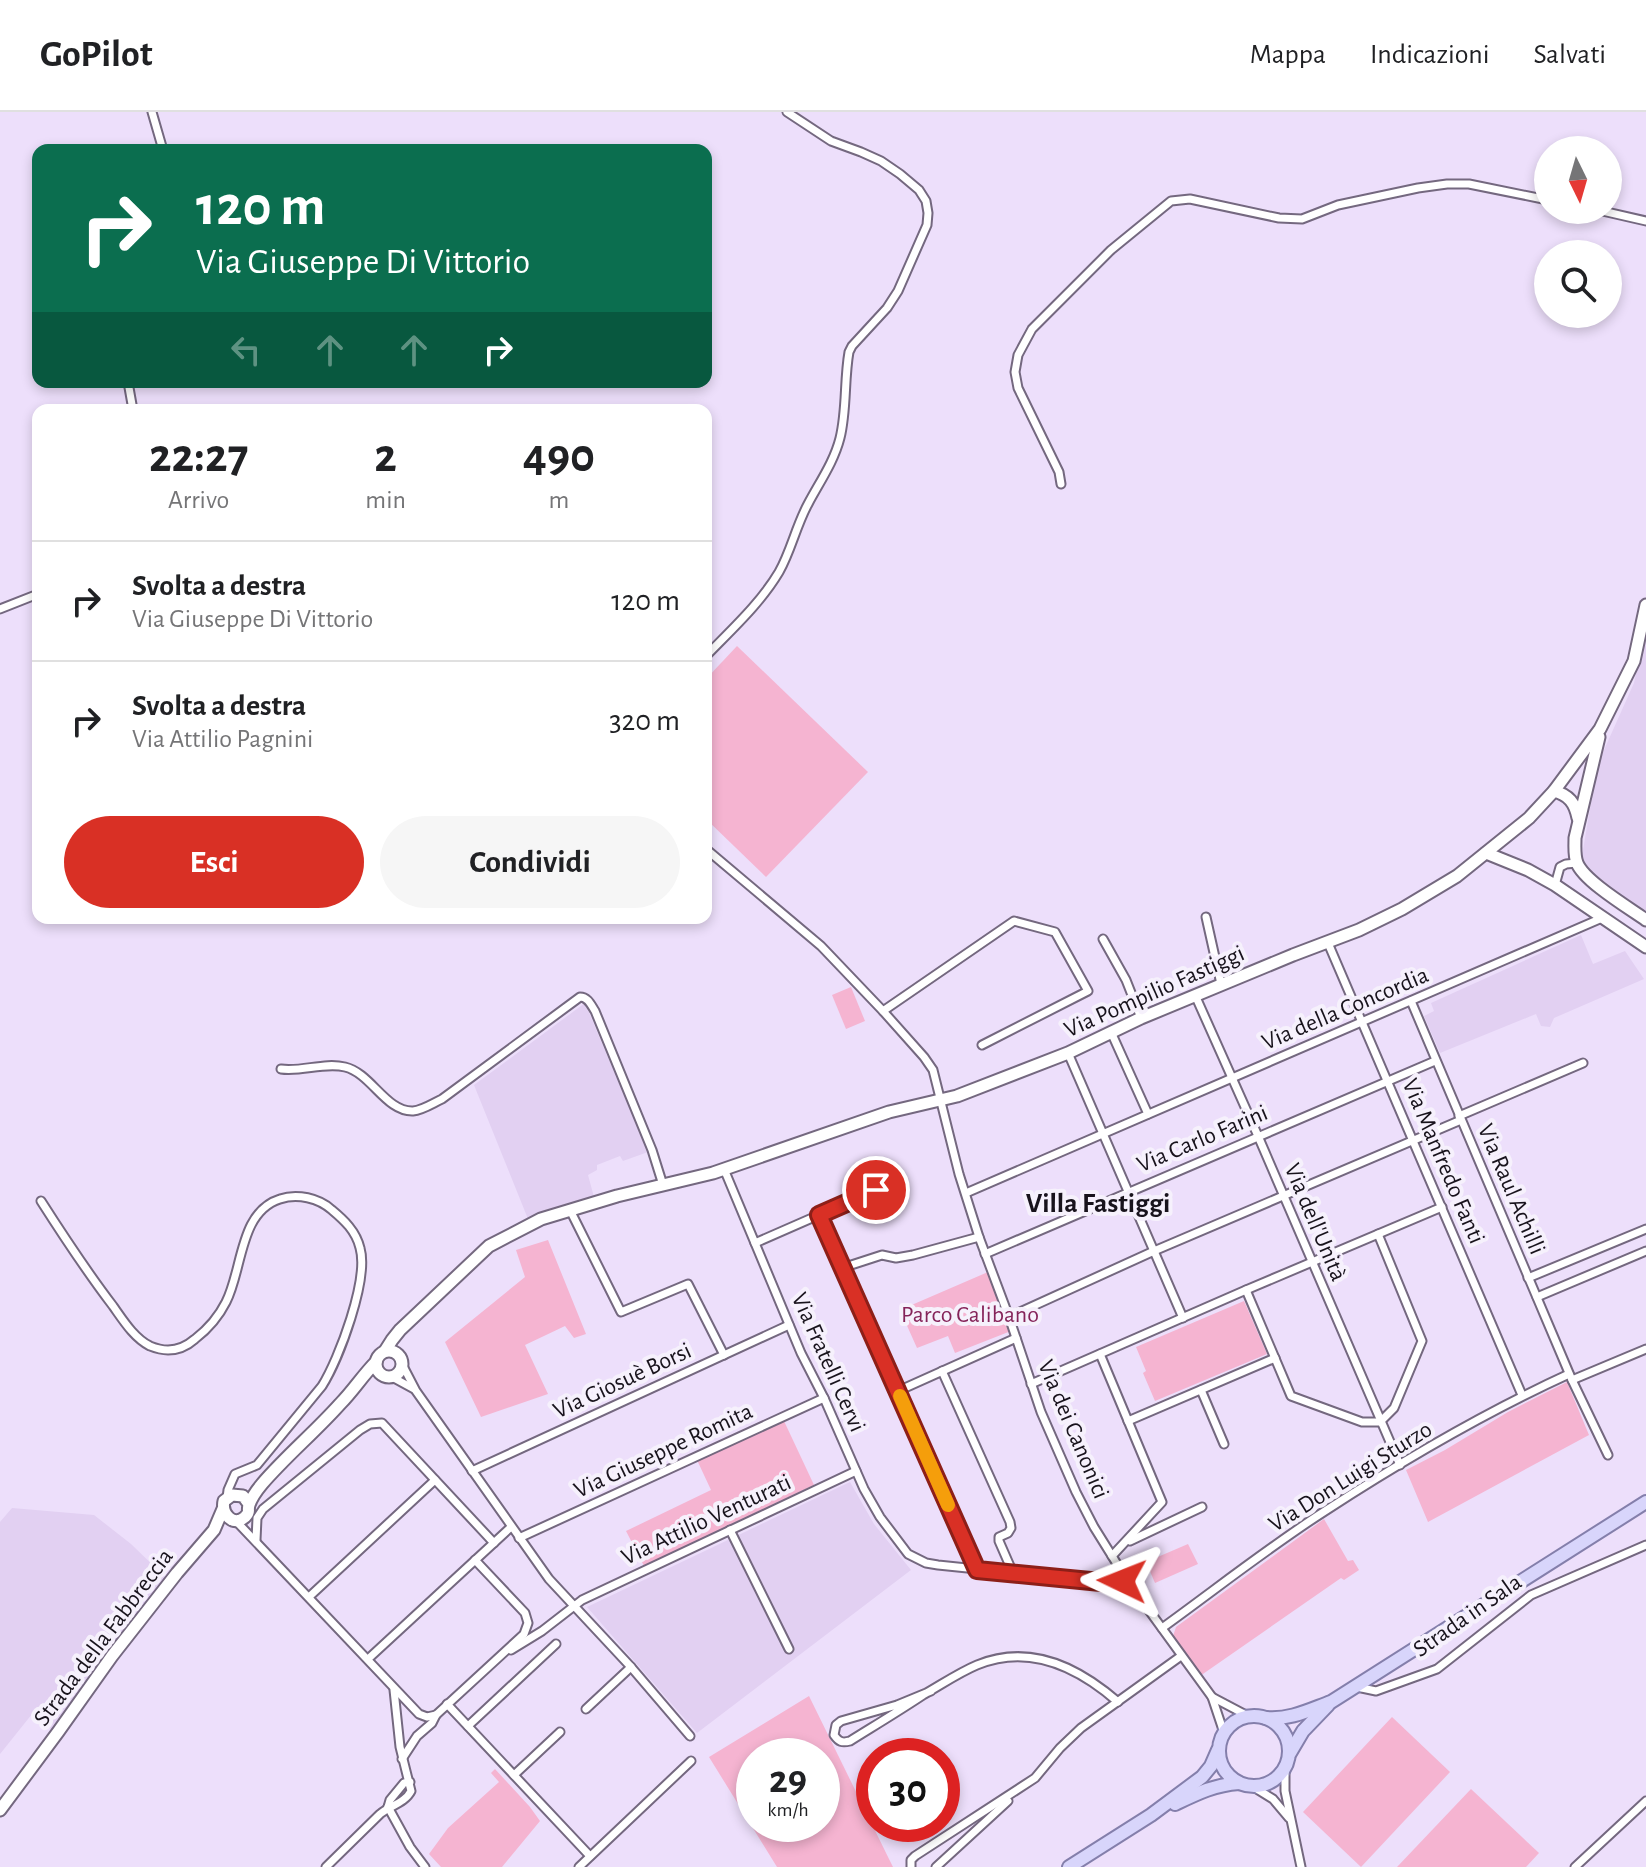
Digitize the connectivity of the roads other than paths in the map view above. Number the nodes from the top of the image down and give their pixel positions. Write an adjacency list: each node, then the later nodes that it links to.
1 (152, 112): 3 (street)
2 (787, 112): 11 (street)
3 (161, 144)
4 (1534, 197): 7 (street)
5 (1622, 216): 6 (street)
6 (1646, 221)
7 (1061, 484)
8 (32, 596): 10 (street)
9 (1646, 605): 12 (street)
10 (0, 609)
11 (712, 650)
12 (1600, 729): 13 (street, Via Pompilio Fastiggi); 14 (street)
13 (1554, 791): 14 (street); 15 (street, Via Pompilio Fastiggi)
14 (1579, 821): 17 (street)
15 (1486, 853): 18 (street); 23 (street, Via Pompilio Fastiggi)
16 (712, 854): 28 (street, Via dei Canonici)
17 (1577, 863): 18 (street); 21 (street)
18 (1555, 885): 20 (street)
19 (1206, 917): 25 (street)
20 (1602, 918): 24 (street); 27 (street, Via della Concordia)
21 (1646, 920)
22 (1103, 939): 29 (street)
23 (1328, 943): 25 (street, Via Pompilio Fastiggi); 30 (street, Via Manfredo Fanti)
24 (1646, 947)
25 (1221, 984): 26 (street, Via Pompilio Fastiggi)
26 (1195, 995): 29 (street, Via Pompilio Fastiggi); 37 (street, Via dell'Unità)
27 (1411, 1001): 30 (street, Via della Concordia); 34 (street, Via Raul Achilli)
28 (883, 1011): 32 (street); 39 (street, Via dei Canonici)
29 (1141, 1018): 31 (street, Via Pompilio Fastiggi)
30 (1362, 1022): 37 (street, Via della Concordia); 38 (street, Via Manfredo Fanti)
31 (1111, 1032): 33 (street, Via Pompilio Fastiggi); 40 (street)
32 (982, 1045)
33 (1068, 1053): 39 (street, Via Pompilio Fastiggi); 42 (street)
34 (1435, 1061): 38 (street, Via Carlo Farini); 41 (street, Via Raul Achilli)
35 (1583, 1063): 41 (street, Via Raul Achilli)
36 (281, 1069): 46 (street)
37 (1232, 1079): 40 (street, Via della Concordia); 43 (street, Via dell'Unità)
38 (1388, 1081): 43 (street, Via Carlo Farini); 44 (street, Via Manfredo Fanti)
39 (940, 1100): 45 (street, Via Pompilio Fastiggi); 49 (street, Via dei Canonici)
40 (1148, 1114): 42 (street, Via della Concordia)
41 (1460, 1118): 44 (street); 66 (street, Via Raul Achilli)
42 (1104, 1134): 48 (street); 49 (street, Via della Concordia)
43 (1258, 1136): 48 (street, Via Carlo Farini); 50 (street, Via dell'Unità)
44 (1413, 1140): 50 (street); 52 (street, Via Manfredo Fanti)
45 (724, 1169): 46 (street, Via Pompilio Fastiggi); 58 (street, Via Fratelli Cervi)
46 (663, 1185): 53 (street, Via Pompilio Fastiggi)
47 (876, 1190): 54 (street)
48 (1128, 1192): 60 (street); 62 (street, Via Carlo Farini)
49 (966, 1193): 57 (street, Via dei Canonici)
50 (1284, 1196): 60 (street); 64 (street, Via dell'Unità)
51 (41, 1201): 98 (street)
52 (1442, 1207): 56 (street); 88 (street, Via Manfredo Fanti)
53 (570, 1210): 72 (street, Via Pompilio Fastiggi); 77 (street)
54 (819, 1215): 58 (street); 65 (street)
55 (1646, 1229): 59 (street, Via Raul Achilli)
56 (1378, 1234): 64 (street); 91 (street)
57 (979, 1237): 62 (street, Via dei Canonici); 65 (street)
58 (755, 1243): 71 (street, Via Fratelli Cervi)
59 (1613, 1243): 63 (street); 66 (street, Via Raul Achilli)
60 (1154, 1251): 69 (street); 70 (street)
61 (1646, 1251): 63 (street)
62 (985, 1254): 69 (street, Via dei Canonici)
63 (1621, 1262): 68 (street)
64 (1311, 1263): 67 (street); 91 (street, Via dell'Unità)
65 (842, 1268): 87 (street)
66 (1528, 1278): 68 (street, Via Raul Achilli)
67 (1246, 1290): 70 (street); 78 (street)
68 (1537, 1297): 83 (street, Via Raul Achilli)
69 (1009, 1317): 73 (street, Via dei Canonici)
70 (1183, 1318): 76 (street)
71 (789, 1325): 77 (street, Via Giosuè Borsi); 89 (street, Via Fratelli Cervi)
72 (400, 1330): 75 (street, Via Pompilio Fastiggi); 79 (street)
73 (1016, 1338): 81 (street); 84 (street, Via dei Canonici)
74 (1646, 1349): 83 (street)
75 (385, 1351): 79 (street); 80 (street)
76 (1100, 1354): 84 (street); 90 (street)
77 (724, 1355): 95 (street, Via Giosuè Borsi)
78 (1275, 1358): 85 (street); 91 (street)
79 (401, 1360): 82 (street); 86 (street)
80 (378, 1367): 82 (street); 98 (street, Strada della Fabbreccia)
81 (942, 1371): 87 (street); 113 (street)
82 (392, 1377): 86 (street)
83 (1571, 1377): 88 (street, Via Don Luigi Sturzo); 93 (street, Via Raul Achilli)
84 (1031, 1384): 110 (street, Via dei Canonici)
85 (1201, 1390): 90 (street); 92 (street)
86 (416, 1391): 95 (street)
87 (898, 1391): 112 (street)
88 (1522, 1395): 94 (street, Via Don Luigi Sturzo)
89 (824, 1398): 96 (street, Via Fratelli Cervi); 105 (street, Via Giuseppe Romita)
90 (1128, 1421): 108 (street)
91 (1380, 1422): 94 (street, Via dell'Unità)
92 (1224, 1444)
93 (1608, 1455)
94 (1400, 1465): 117 (street, Via Don Luigi Sturzo)
95 (472, 1471): 102 (street)
96 (856, 1471): 104 (street, Via Attilio Venturati); 112 (street, Via Fratelli Cervi)
97 (435, 1480): 106 (street); 107 (street); 115 (street)
98 (236, 1500): 101 (street); 101 (street, Strada della Fabbreccia); 103 (street, Strada della Fabbreccia)
99 (1646, 1502): 124 (main road)
100 (1202, 1507): 108 (street)
101 (234, 1520): 103 (street, Strada della Fabbreccia); 106 (street)
102 (511, 1527): 105 (street); 107 (street)
103 (214, 1530): 148 (street, Strada della Fabbreccia)
104 (730, 1530): 116 (street, Via Attilio Venturati); 119 (street)
105 (519, 1538): 116 (street)
106 (256, 1541): 115 (street)
107 (494, 1543): 111 (street)
108 (1125, 1544): 110 (street)
109 (1646, 1545): 124 (street, Strada in Sala)
110 (1112, 1556): 114 (street, Via dei Canonici)
111 (475, 1560): 121 (street); 122 (street)
112 (977, 1570): 113 (street)
113 (1013, 1573): 114 (street)
114 (1122, 1581): 117 (street, Via dei Canonici)
115 (310, 1596): 122 (street)
116 (574, 1606): 121 (street, Via Attilio Venturati); 123 (street)
117 (1162, 1628): 120 (street, Via dei Canonici)
118 (556, 1644): 135 (street)
119 (789, 1649)
120 (1181, 1656): 127 (street, Via dei Canonici); 128 (street)
121 (498, 1658): 130 (street)
122 (368, 1659): 125 (street)
123 (631, 1667): 131 (street); 138 (street)
124 (1355, 1687): 129 (main road)
125 (393, 1688): 132 (street); 140 (street)
126 (931, 1691): 126 (street); 128 (street)
127 (1212, 1697): 133 (street, Via dei Canonici); 137 (street, Via dei Canonici)
128 (1118, 1702): 145 (street)
129 (1331, 1702): 134 (main road); 142 (main road)
130 (447, 1704): 132 (street); 135 (street)
131 (586, 1709)
132 (436, 1715): 140 (street)
133 (1248, 1716): 134 (main road); 137 (main road)
134 (1266, 1718): 142 (main road)
135 (468, 1726): 143 (street)
136 (560, 1732): 143 (street)
137 (1224, 1733): 139 (main road)
138 (690, 1736)
139 (1219, 1748): 144 (main road); 149 (main road)
140 (402, 1759): 147 (street)
141 (691, 1761): 151 (street)
142 (1287, 1762): 144 (main road); 150 (street)
143 (514, 1775): 151 (street)
144 (1246, 1785): 149 (main road); 150 (street)
145 (1024, 1786): 155 (street); 156 (street)
146 (1646, 1801): 159 (street)
147 (388, 1807): 152 (street); 153 (street)
148 (0, 1810)
149 (1151, 1815): 157 (main road)
150 (1291, 1821): 158 (street)
151 (590, 1856): 154 (street)
152 (326, 1867)
153 (425, 1867)
154 (579, 1867)
155 (911, 1867)
156 (936, 1867)
157 (1069, 1867)
158 (1301, 1867)
159 (1575, 1867)

